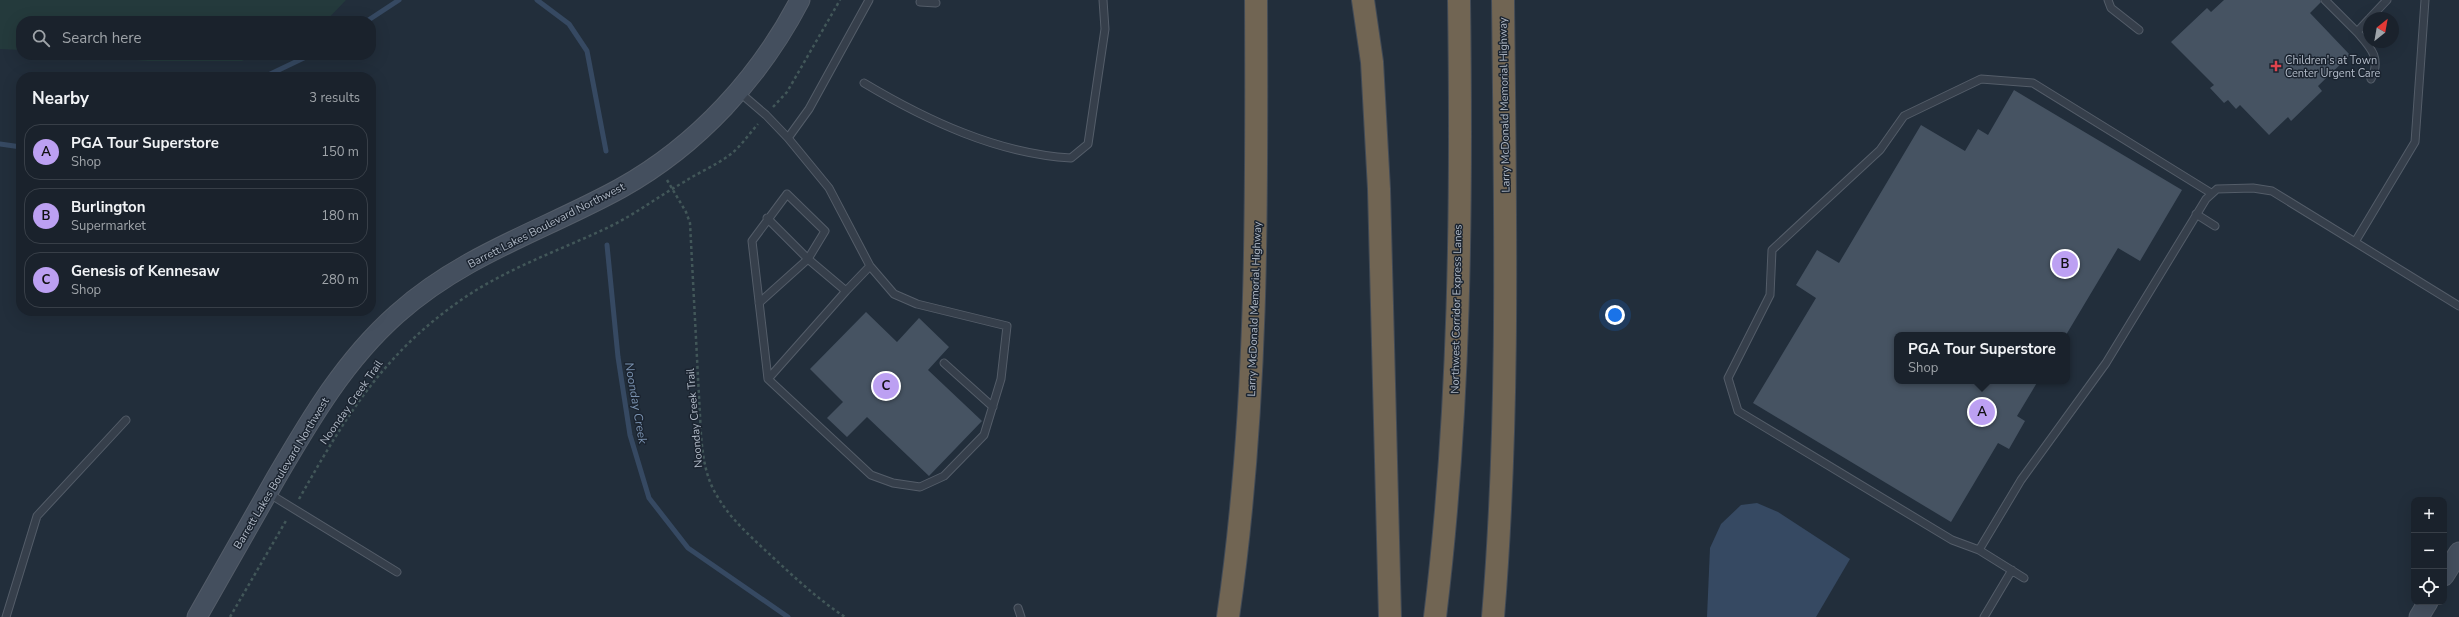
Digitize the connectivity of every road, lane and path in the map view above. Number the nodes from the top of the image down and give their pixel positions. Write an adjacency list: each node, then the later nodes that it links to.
1 (800, 0): 22 (main road, Barrett Lakes Boulevard Northwest)
2 (869, 0): 23 (lane)
3 (1103, 0): 21 (lane)
4 (1256, 0): 56 (highway, Larry McDonald Memorial Highway)
5 (1363, 0): 19 (highway)
6 (1378, 0): 19 (highway)
7 (1459, 0): 58 (highway, Northwest Corridor Express Lanes)
8 (1503, 0): 59 (highway, Larry McDonald Memorial Highway)
9 (2108, 0): 17 (lane)
10 (2325, 0): 18 (lane)
11 (2387, 0): 15 (lane)
12 (2425, 0): 30 (lane)
13 (920, 2): 14 (lane)
14 (936, 3)
15 (2376, 12)
16 (2363, 26): 18 (lane)
17 (2139, 30)
18 (2357, 32): 20 (lane)
19 (1372, 62): 57 (highway)
20 (2371, 79)
21 (864, 83)
22 (738, 91): 23 (lane); 24 (main road, Barrett Lakes Boulevard Northwest)
23 (788, 138): 32 (lane)
24 (657, 165): 25 (path, Noonday Creek Trail); 41 (main road, Barrett Lakes Boulevard Northwest)
25 (672, 188): 40 (path, Noonday Creek Trail); 54 (path, Noonday Creek Trail)
26 (2211, 193): 27 (lane); 30 (lane); 43 (lane)
27 (2196, 214): 29 (lane); 43 (lane)
28 (767, 218): 31 (lane); 31 (lane); 34 (lane)
29 (2216, 226)
30 (2355, 242): 35 (lane)
31 (808, 259): 33 (lane); 34 (lane)
32 (870, 266): 33 (lane); 38 (lane)
33 (846, 291): 37 (lane)
34 (759, 304): 37 (lane)
35 (2459, 306)
36 (944, 363): 38 (lane)
37 (768, 379): 38 (lane)
38 (993, 407)
39 (126, 420): 51 (lane)
40 (315, 470)
41 (268, 493): 47 (lane); 52 (main road, Barrett Lakes Boulevard Northwest)
42 (278, 535): 53 (path)
43 (1979, 550): 45 (lane)
44 (2459, 552): 46 (main road)
45 (2012, 570): 48 (lane); 60 (lane)
46 (2447, 571)
47 (397, 572)
48 (2024, 578)
49 (2426, 605): 61 (main road)
50 (1018, 608): 55 (lane)
51 (6, 617)
52 (197, 617)
53 (230, 617)
54 (845, 617)
55 (1021, 617)
56 (1228, 617)
57 (1390, 617)
58 (1435, 617)
59 (1493, 617)
60 (1984, 617)
61 (2419, 617)

